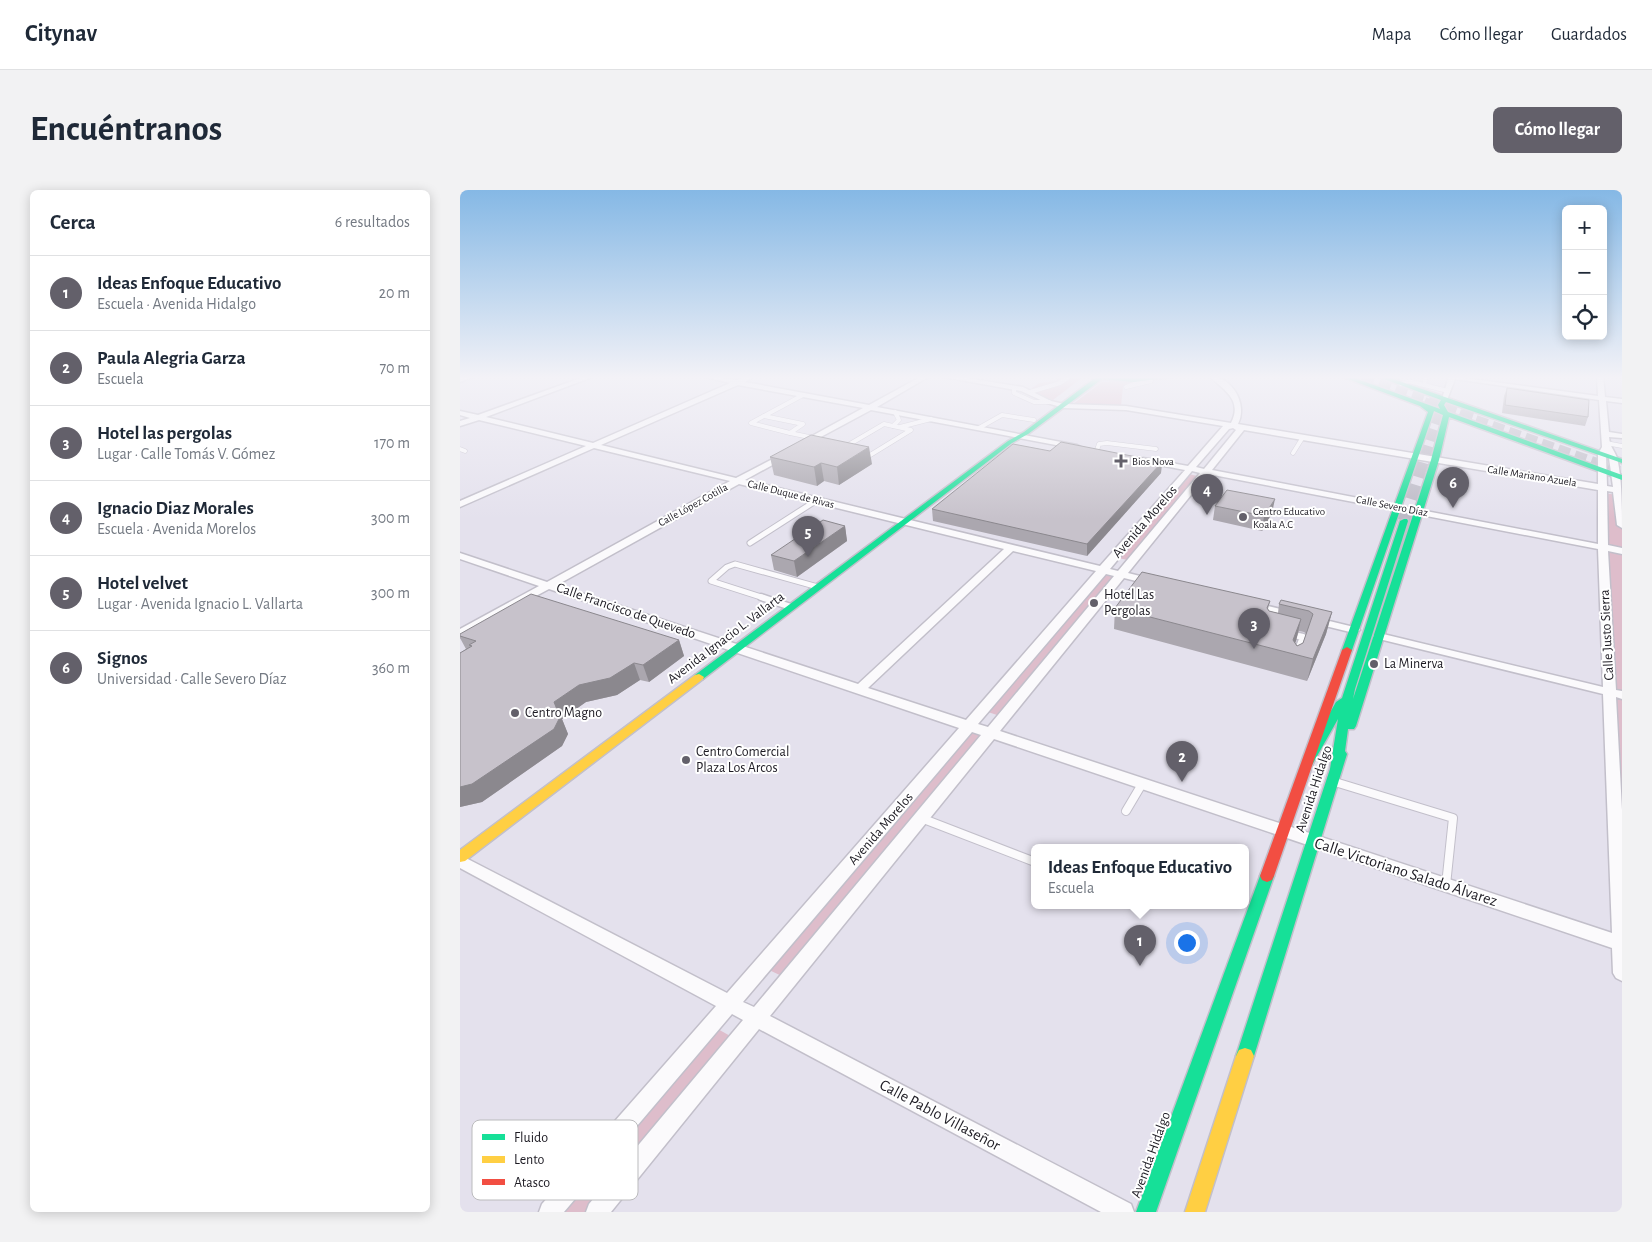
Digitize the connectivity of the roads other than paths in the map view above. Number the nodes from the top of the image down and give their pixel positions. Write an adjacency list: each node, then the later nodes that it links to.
1 (501, 424): 28 (street, Calle Duque de Rivas)
2 (644, 424): 28 (street)
3 (752, 424): 22 (lane)
4 (802, 424): 22 (lane)
5 (840, 424): 26 (street, Calle López Cotilla)
6 (895, 424): 19 (lane)
7 (913, 424): 20 (lane)
8 (956, 424): 21 (street)
9 (987, 424): 21 (lane)
10 (1030, 424): 27 (main road, Avenida Ignacio L. Vallarta)
11 (1032, 424): 27 (main road, Avenida Ignacio L. Vallarta)
12 (1226, 424): 18 (street, Calle Mariano Azuela)
13 (1427, 424): 35 (main road, Avenida Hidalgo)
14 (1441, 424): 37 (main road, Avenida Hidalgo)
15 (1493, 424): 39 (main road)
16 (1511, 424): 34 (main road)
17 (1604, 424): 23 (street, Calle Justo Sierra)
18 (1234, 425): 25 (street, Calle Mariano Azuela); 38 (street, Avenida Morelos)
19 (893, 426): 20 (lane); 20 (lane)
20 (900, 427)
21 (979, 428): 27 (street)
22 (790, 433): 26 (lane)
23 (1605, 434): 24 (street); 34 (street, Calle Justo Sierra)
24 (1622, 436)
25 (1303, 437): 33 (lane); 35 (street, Calle Mariano Azuela)
26 (814, 438): 41 (street, Calle López Cotilla)
27 (1015, 438): 31 (street); 49 (main road, Avenida Ignacio L. Vallarta)
28 (593, 446): 41 (street, Calle Duque de Rivas); 45 (street)
29 (1622, 446): 34 (lane)
30 (1156, 449): 31 (lane)
31 (1097, 450): 32 (street)
32 (1106, 452)
33 (1293, 453)
34 (1610, 453): 39 (street, Calle Justo Sierra); 40 (street, Calle Justo Sierra)
35 (1415, 457): 37 (street, Calle Mariano Azuela); 46 (main road, Avenida Hidalgo)
36 (1134, 458): 38 (street, Calle Severo Díaz)
37 (1435, 460): 42 (street, Calle Mariano Azuela); 47 (main road, Avenida Hidalgo)
38 (1198, 470): 46 (street, Calle Severo Díaz); 56 (street, Avenida Morelos); 57 (street, Avenida Morelos)
39 (1602, 471): 40 (main road); 42 (street, Calle Justo Sierra)
40 (1619, 476): 43 (street, Calle Justo Sierra)
41 (737, 481): 44 (street, Calle Duque de Rivas); 59 (street, Calle López Cotilla)
42 (1603, 488): 43 (street, Calle Mariano Azuela); 53 (street, Calle Justo Sierra)
43 (1620, 491): 50 (street, Calle Justo Sierra)
44 (817, 500): 49 (street, Calle Duque de Rivas); 51 (lane)
45 (460, 504)
46 (1397, 507): 47 (street, Calle Severo Díaz); 63 (main road, Avenida Hidalgo)
47 (1418, 512): 53 (street, Calle Severo Díaz); 66 (main road, Avenida Hidalgo)
48 (1404, 521): 69 (main road)
49 (905, 522): 52 (street, Calle Duque de Rivas); 60 (main road, Avenida Ignacio L. Vallarta)
50 (1622, 526)
51 (750, 543)
52 (1011, 547): 56 (street, Calle Duque de Rivas); 70 (street)
53 (1602, 547): 54 (street, Calle Severo Díaz); 71 (street, Calle Justo Sierra)
54 (1622, 551)
55 (460, 556): 59 (street, Calle Francisco de Quevedo)
56 (1104, 570): 57 (street, Calle Duque de Rivas); 72 (street, Avenida Morelos)
57 (1121, 574): 58 (street, Calle Duque de Rivas); 73 (street, Avenida Morelos)
58 (1160, 583)
59 (549, 584): 65 (street, Calle López Cotilla); 67 (street, Calle Francisco de Quevedo)
60 (818, 587): 62 (main road, Avenida Ignacio L. Vallarta); 62 (lane)
61 (1238, 602): 63 (street)
62 (791, 607): 67 (main road, Avenida Ignacio L. Vallarta)
63 (1354, 630): 74 (main road, Avenida Hidalgo)
64 (1286, 633): 68 (lane)
65 (460, 634)
66 (1379, 636): 71 (street); 75 (main road, Avenida Hidalgo)
67 (736, 648): 70 (street, Calle Francisco de Quevedo); 82 (main road, Avenida Ignacio L. Vallarta)
68 (1296, 654)
69 (1349, 689): 74 (main road); 75 (main road)
70 (860, 690): 72 (street, Calle Francisco de Quevedo)
71 (1616, 693): 86 (street, Calle Justo Sierra)
72 (969, 726): 73 (street, Calle Francisco de Quevedo); 88 (street, Avenida Morelos)
73 (990, 733): 77 (street, Calle Victoriano Salado Álvarez); 79 (street, Avenida Morelos)
74 (1308, 762): 80 (main road, Avenida Hidalgo)
75 (1336, 768): 76 (main road, Avenida Hidalgo)
76 (1332, 781): 81 (main road, Avenida Hidalgo); 85 (lane)
77 (1142, 784): 78 (lane); 80 (street, Calle Victoriano Salado Álvarez)
78 (1126, 811)
79 (921, 818): 83 (lane); 89 (street, Avenida Morelos)
80 (1284, 831): 81 (street, Calle Victoriano Salado Álvarez); 97 (main road, Avenida Hidalgo)
81 (1313, 841): 85 (street, Calle Victoriano Salado Álvarez); 98 (main road, Avenida Hidalgo)
82 (460, 857)
83 (1031, 860)
84 (460, 861): 88 (street, Calle Pablo Villaseñor)
85 (1446, 885): 86 (street, Calle Victoriano Salado Álvarez)
86 (1621, 943): 87 (street, Calle Justo Sierra)
87 (1622, 973)
88 (730, 1004): 89 (street, Calle Pablo Villaseñor); 90 (street, Avenida Morelos)
89 (757, 1018): 91 (street, Avenida Morelos); 96 (street, Calle Pablo Villaseñor)
90 (630, 1120)
91 (638, 1163)
92 (560, 1200): 94 (street, Avenida Morelos)
93 (608, 1200): 95 (street, Avenida Morelos)
94 (550, 1212)
95 (598, 1212)
96 (1123, 1212)
97 (1146, 1212)
98 (1195, 1212)

